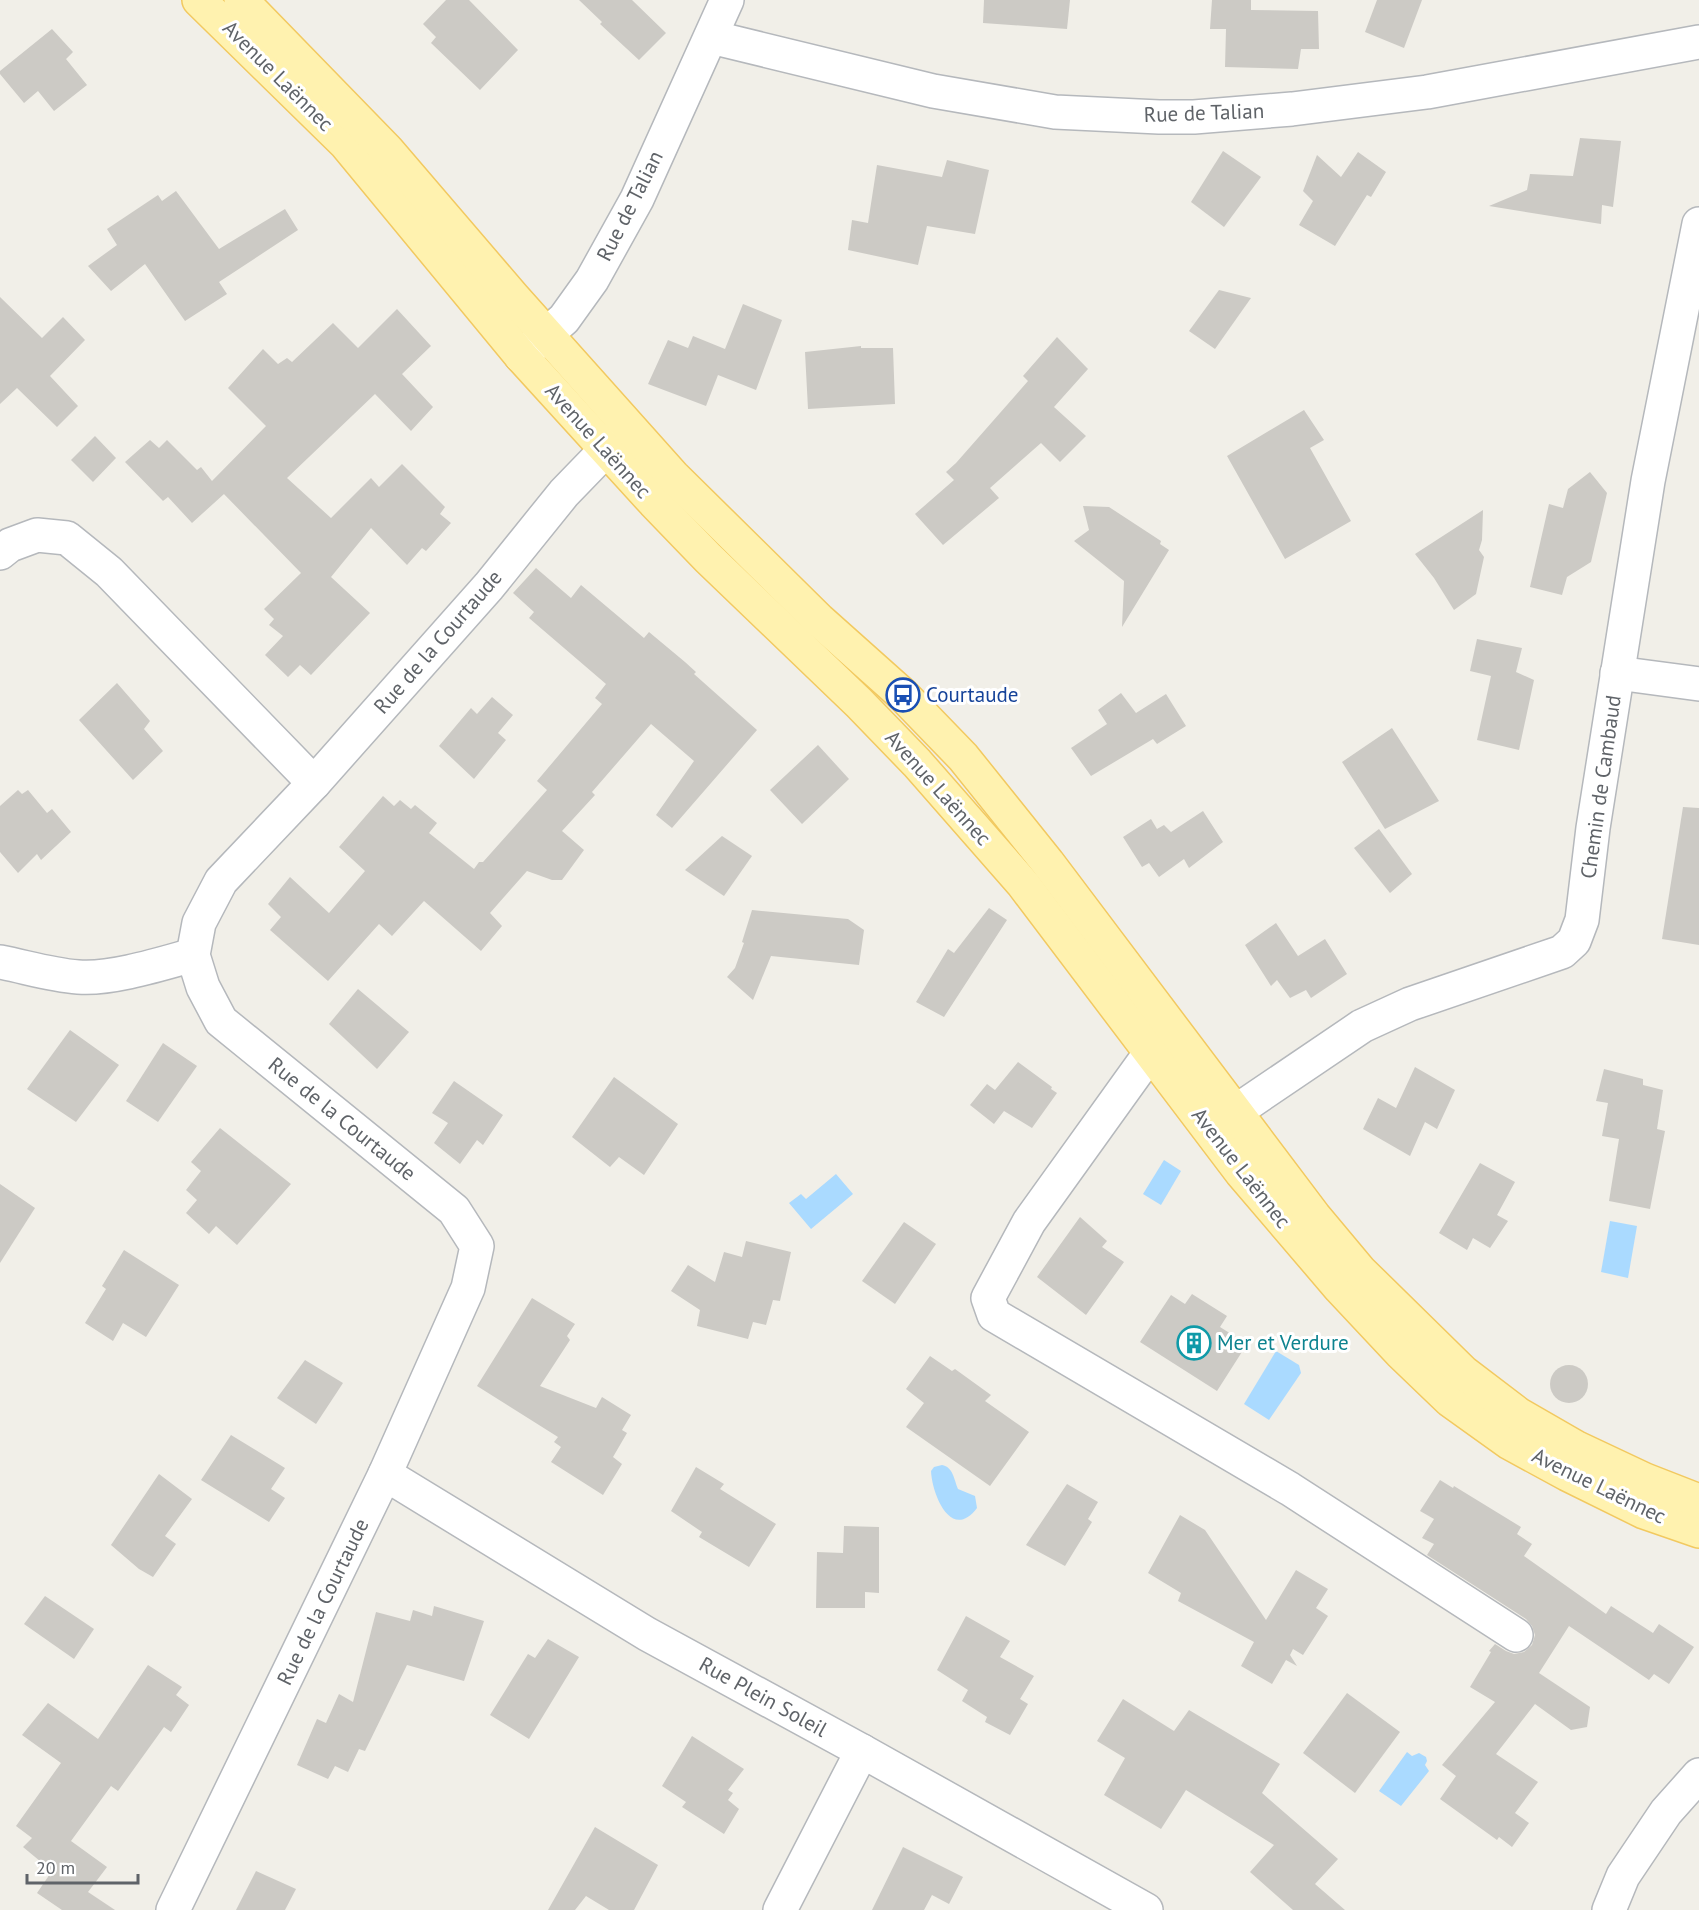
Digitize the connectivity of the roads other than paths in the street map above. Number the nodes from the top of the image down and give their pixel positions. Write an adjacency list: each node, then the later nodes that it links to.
1 (199, 0): 9 (main road, Avenue Laënnec)
2 (241, 0): 8 (main road, Avenue Laënnec)
3 (727, 0): 4 (street, Rue de Talian)
4 (711, 36): 5 (street, Rue de Talian); 8 (street, Rue de Talian)
5 (1699, 42)
6 (1699, 224): 7 (street, Chemin de Cambaud)
7 (1690, 318): 12 (street, Chemin de Cambaud)
8 (547, 334): 9 (street, Rue de Talian); 10 (main road, Avenue Laënnec)
9 (521, 356): 10 (main road, Avenue Laënnec)
10 (617, 438): 14 (street, Rue de la Courtaude); 17 (main road, Avenue Laënnec); 18 (main road, Avenue Laënnec)
11 (0, 553): 14 (street)
12 (1617, 673): 13 (street); 18 (street, Chemin de Cambaud)
13 (1699, 684)
14 (314, 783): 15 (street, Rue de la Courtaude)
15 (193, 955): 16 (street); 20 (street, Rue de la Courtaude)
16 (0, 962)
17 (1150, 1052): 19 (main road, Avenue Laënnec); 23 (street)
18 (1235, 1111): 19 (street, Chemin de Cambaud); 21 (main road, Avenue Laënnec)
19 (1209, 1130): 22 (main road, Avenue Laënnec)
20 (385, 1474): 24 (street, Rue Plein Soleil); 26 (street, Rue de la Courtaude)
21 (1699, 1501)
22 (1699, 1531)
23 (1516, 1635)
24 (862, 1751): 27 (street); 28 (street, Rue Plein Soleil)
25 (1699, 1775): 29 (street)
26 (173, 1910)
27 (780, 1910)
28 (1146, 1910)
29 (1609, 1910)

